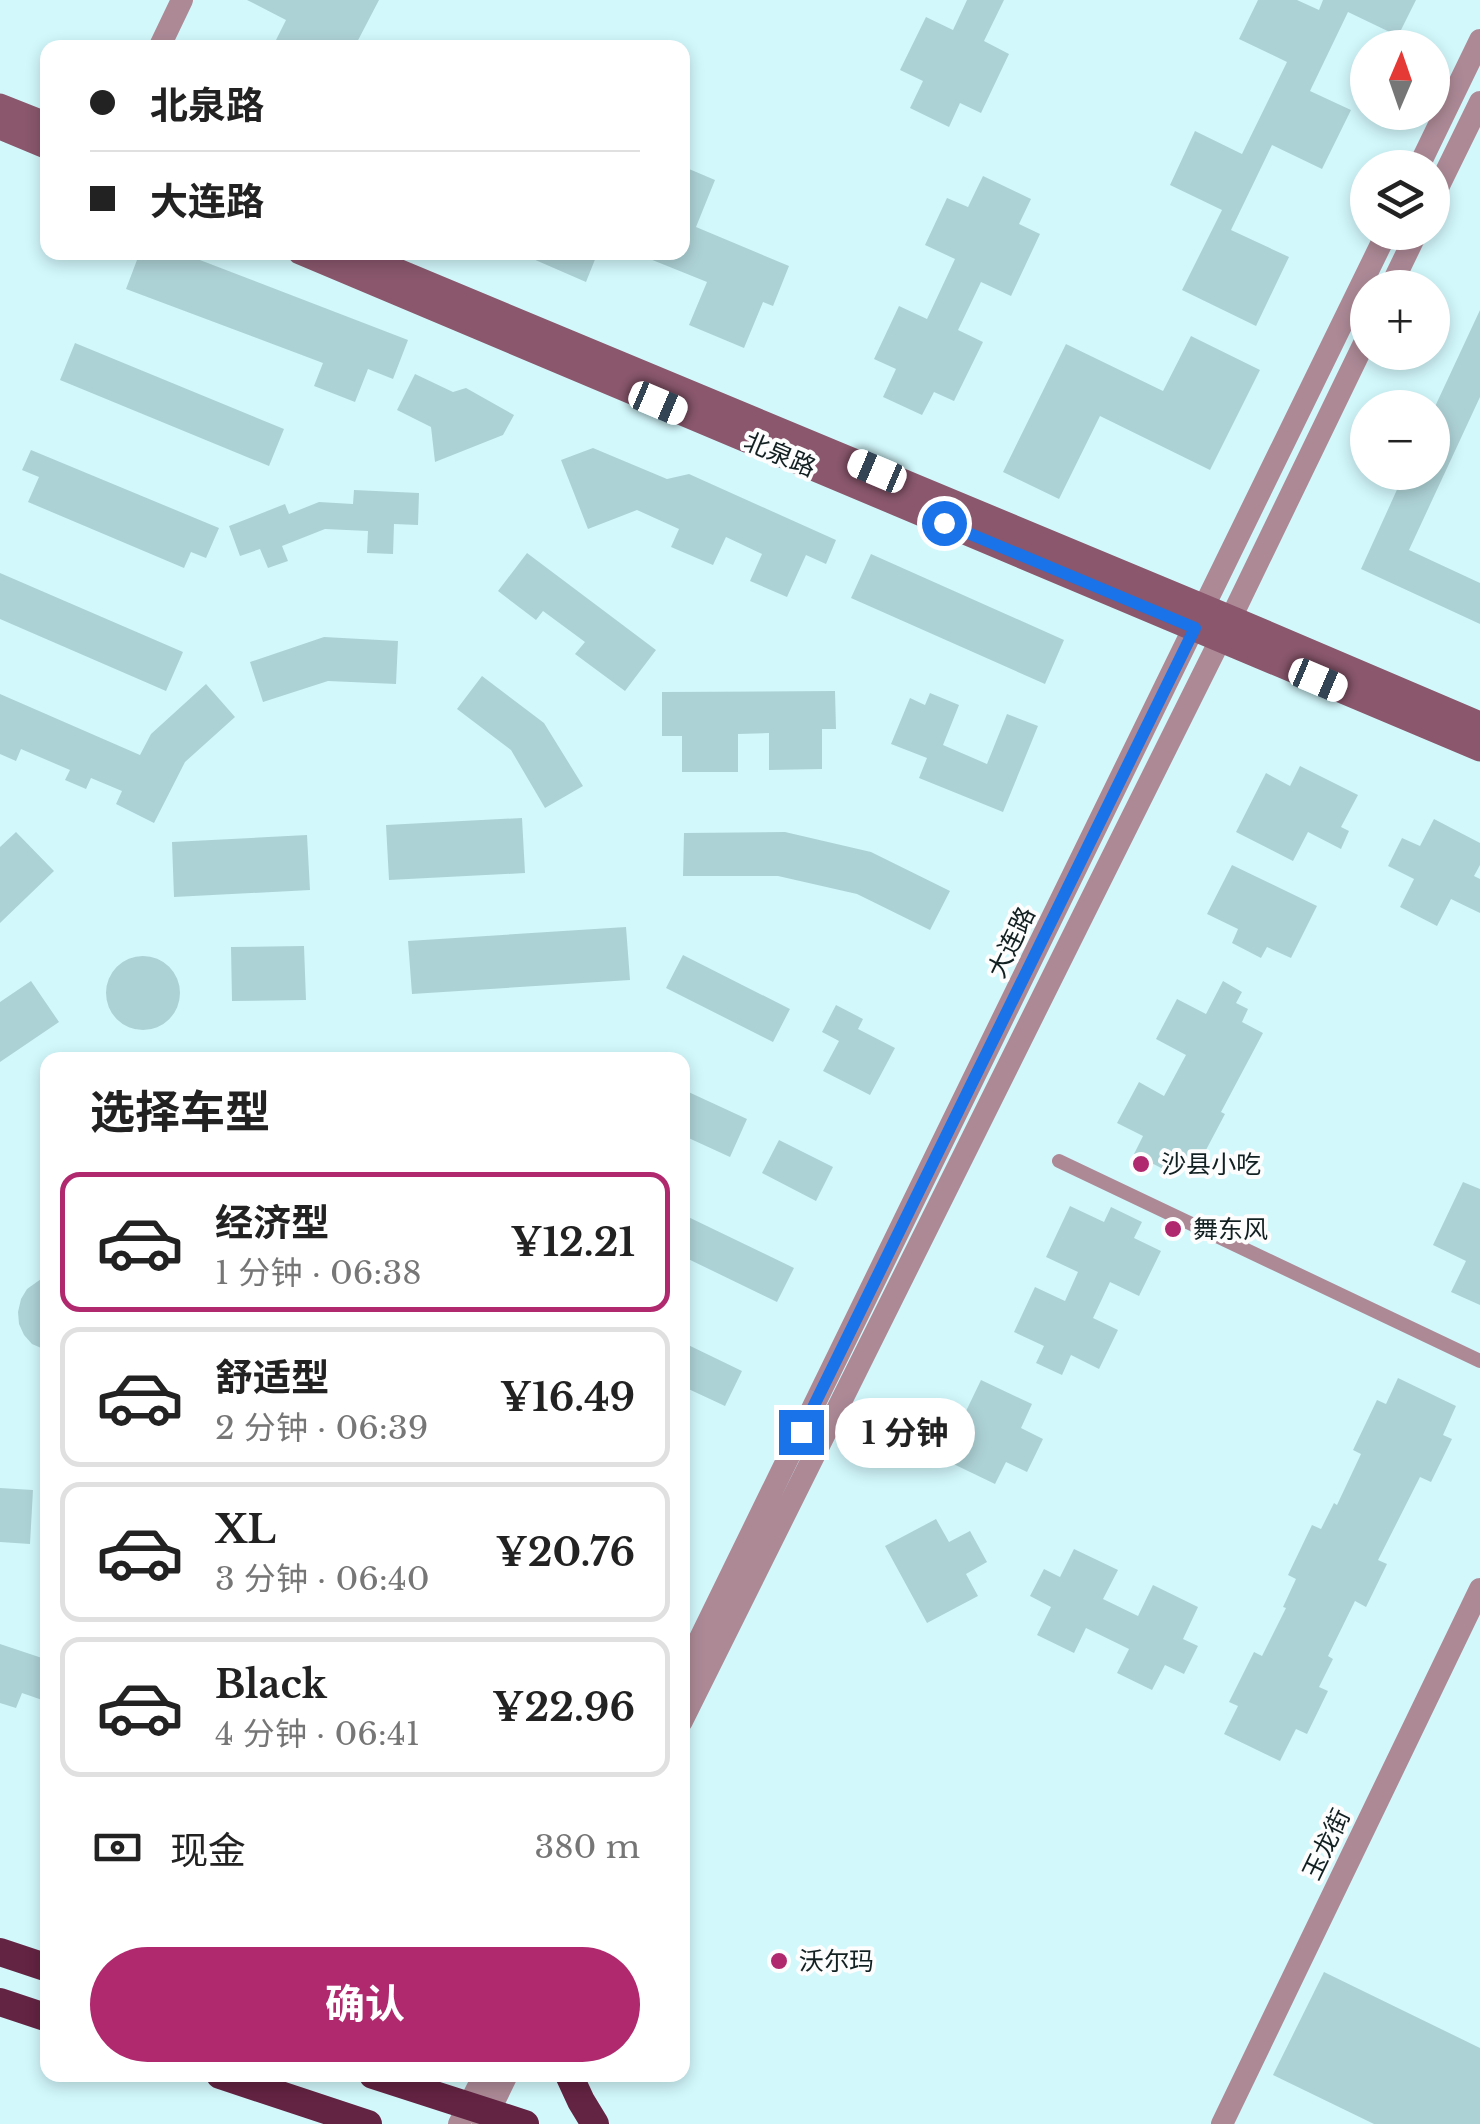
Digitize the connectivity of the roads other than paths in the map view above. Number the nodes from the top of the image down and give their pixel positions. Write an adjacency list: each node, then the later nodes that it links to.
1 (182, 0): 2 (street)
2 (164, 40)
3 (1480, 40): 9 (street)
4 (1480, 102): 10 (street)
5 (0, 106): 6 (main road)
6 (40, 123)
7 (0, 127): 8 (main road)
8 (40, 144)
9 (1427, 150)
10 (1450, 163)
11 (1378, 250): 15 (street, 大连路)
12 (320, 260): 15 (main road, 北泉路)
13 (371, 260): 15 (main road, 北泉路)
14 (1351, 370): 16 (street, 大连路)
15 (1200, 618): 16 (main road, 北泉路); 22 (street, 大连路)
16 (1226, 628): 17 (main road, 北泉路); 18 (main road, 北泉路); 23 (street, 大连路)
17 (1480, 724)
18 (1480, 749)
19 (1058, 1161): 20 (street)
20 (1480, 1362)
21 (1480, 1588): 37 (street, 玉龙街)
22 (690, 1658)
23 (690, 1705)
24 (0, 1952): 25 (highway)
25 (40, 1965)
26 (0, 2002): 27 (highway)
27 (40, 2015)
28 (241, 2082): 34 (highway)
29 (390, 2082): 33 (highway)
30 (482, 2082): 33 (street)
31 (502, 2082): 33 (street)
32 (572, 2082): 36 (highway)
33 (475, 2116): 35 (highway)
34 (368, 2124)
35 (525, 2124)
36 (595, 2124)
37 (1222, 2124)

